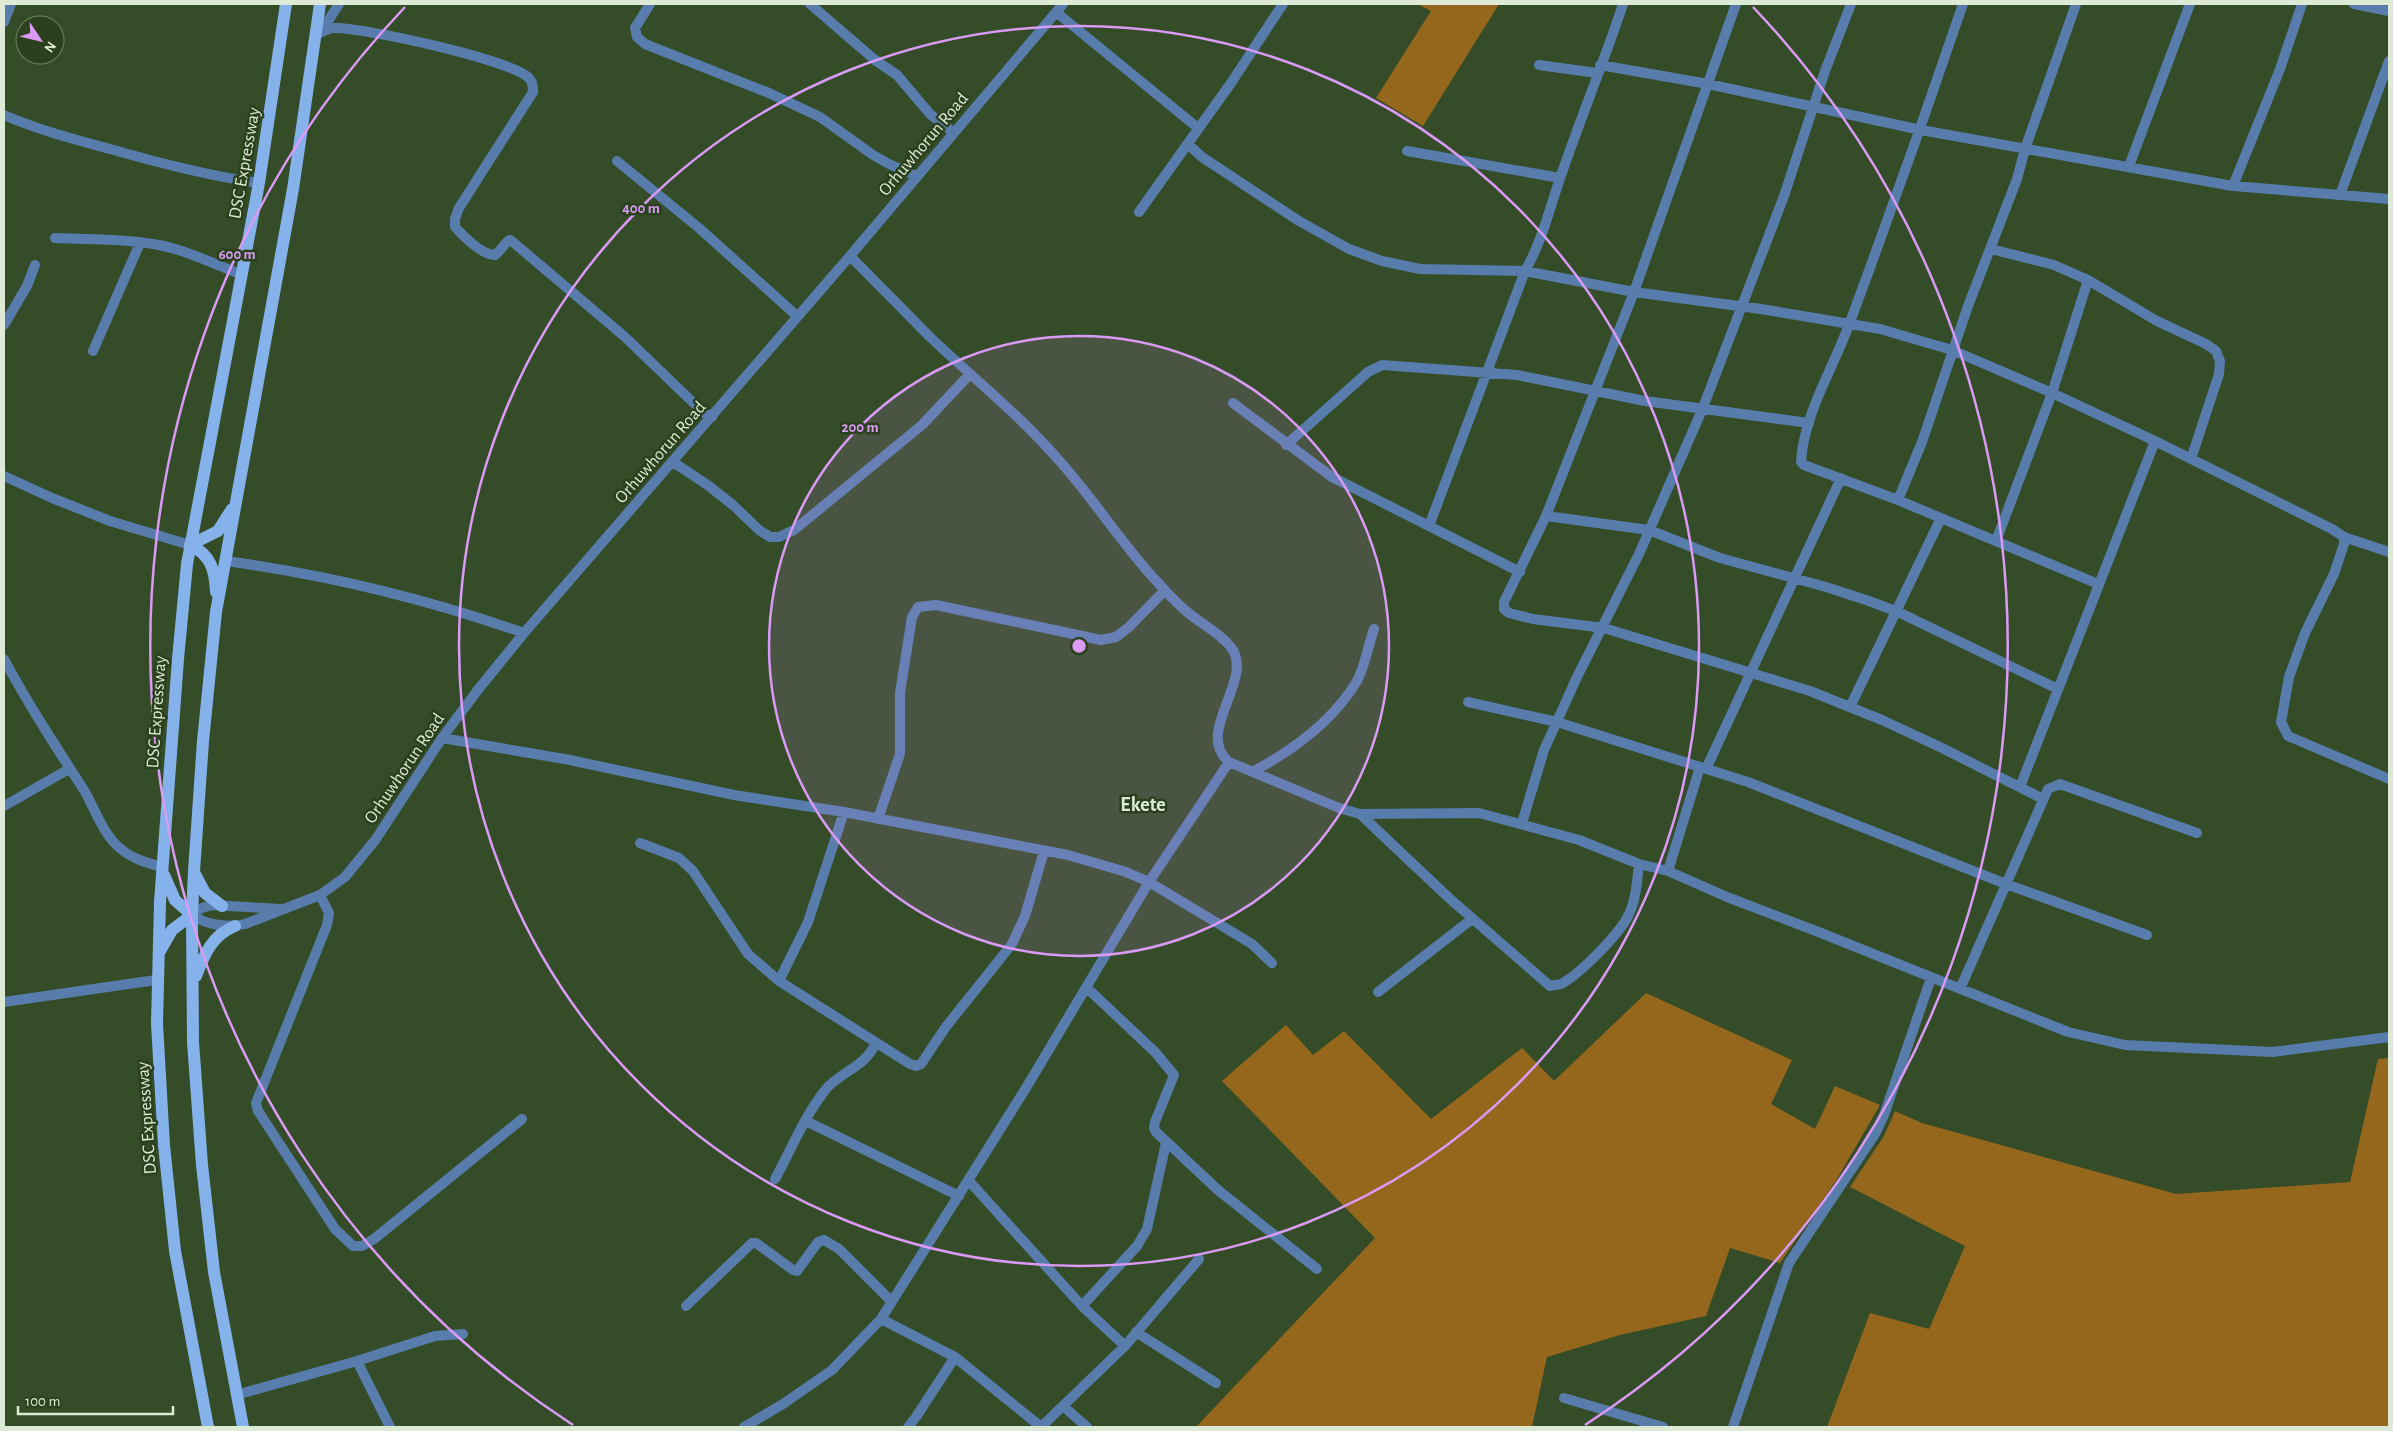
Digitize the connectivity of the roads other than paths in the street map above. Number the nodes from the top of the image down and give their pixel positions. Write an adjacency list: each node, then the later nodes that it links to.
1 (11, 4): 18 (street)
2 (286, 4): 36 (main road, DSC Expressway)
3 (320, 4): 19 (main road)
4 (340, 4): 19 (street)
5 (650, 4): 34 (street)
6 (810, 4): 28 (street)
7 (1283, 4): 26 (street)
8 (1623, 4): 22 (street)
9 (1736, 4): 23 (street)
10 (1851, 4): 24 (street)
11 (1963, 4): 27 (street)
12 (2076, 4): 30 (street)
13 (2190, 4): 33 (street)
14 (2302, 4): 37 (street)
15 (2354, 4): 17 (street)
16 (1059, 8): 26 (street); 28 (street, Orhuwhorun Road)
17 (2389, 11)
18 (4, 22)
19 (317, 34): 62 (street); 71 (main road)
20 (2389, 61): 38 (street)
21 (1539, 65): 22 (street)
22 (1599, 69): 23 (street); 35 (street)
23 (1708, 84): 24 (street); 49 (street)
24 (1814, 106): 27 (street); 50 (street)
25 (4, 115): 36 (street)
26 (1198, 128): 29 (street)
27 (1920, 130): 30 (street); 52 (street)
28 (954, 133): 34 (street, Orhuwhorun Road)
29 (1188, 144): 40 (street); 46 (street)
30 (2025, 149): 33 (street); 43 (street)
31 (1407, 151): 35 (street)
32 (617, 161): 51 (street)
33 (2129, 166): 37 (street)
34 (916, 176): 44 (street, Orhuwhorun Road)
35 (1560, 178): 46 (street)
36 (259, 183): 47 (main road, DSC Expressway)
37 (2233, 186): 38 (street)
38 (2340, 195): 39 (street)
39 (2389, 199)
40 (1139, 212)
41 (55, 238): 42 (street)
42 (140, 243): 47 (street); 55 (street)
43 (1991, 249): 48 (street); 54 (street)
44 (850, 256): 51 (street, Orhuwhorun Road); 57 (street)
45 (35, 266): 53 (street)
46 (1525, 271): 49 (street); 56 (street)
47 (242, 275): 78 (main road, DSC Expressway)
48 (2088, 280): 59 (street); 66 (street)
49 (1634, 292): 50 (street); 58 (street)
50 (1741, 306): 52 (street); 61 (street)
51 (796, 316): 62 (street, Orhuwhorun Road)
52 (1850, 324): 54 (street); 63 (street)
53 (4, 325)
54 (1952, 350): 59 (street); 70 (street)
55 (93, 351)
56 (1485, 373): 58 (street); 65 (street); 74 (street)
57 (970, 374): 67 (street); 84 (street)
58 (1596, 390): 61 (street); 72 (street)
59 (2052, 393): 64 (street); 77 (street)
60 (1232, 403): 65 (street)
61 (1702, 410): 63 (street); 75 (street)
62 (712, 417): 67 (street, Orhuwhorun Road)
63 (1809, 423): 69 (street)
64 (2155, 441): 66 (street); 83 (street)
65 (1286, 445): 74 (street)
66 (2191, 459): 76 (street)
67 (673, 462): 89 (street, Orhuwhorun Road)
68 (4, 476): 78 (street)
69 (1841, 478): 70 (street); 82 (street)
70 (1898, 500): 73 (street)
71 (236, 502): 78 (main road); 80 (main road)
72 (1546, 516): 75 (street); 81 (street)
73 (1941, 518): 77 (street); 85 (street)
74 (1429, 526): 81 (street)
75 (1648, 530): 82 (street); 87 (street)
76 (2344, 537): 79 (street); 101 (street)
77 (1996, 541): 83 (street)
78 (190, 545): 86 (main road); 113 (main road, DSC Expressway)
79 (2389, 552)
80 (226, 561): 86 (main road); 89 (street)
81 (1520, 572): 87 (street)
82 (1792, 579): 85 (street); 91 (street)
83 (2098, 584): 92 (street)
84 (1165, 590): 97 (street); 107 (street)
85 (1896, 611): 92 (street); 94 (street)
86 (216, 612): 114 (main road)
87 (1604, 628): 91 (street); 95 (street)
88 (1374, 630): 100 (street)
89 (524, 633): 96 (street, Orhuwhorun Road)
90 (4, 659): 99 (street)
91 (1750, 674): 94 (street); 98 (street)
92 (2058, 689): 102 (street)
93 (1468, 702): 95 (street)
94 (1850, 707): 102 (street)
95 (1557, 722): 98 (street); 108 (street)
96 (442, 738): 105 (street); 118 (street, Orhuwhorun Road)
97 (1229, 762): 100 (street); 116 (street)
98 (1703, 768): 115 (street); 117 (street)
99 (69, 769): 104 (street); 113 (street)
100 (1254, 771): 106 (street)
101 (2389, 779)
102 (2020, 787): 103 (street)
103 (2043, 799): 109 (street); 117 (street)
104 (4, 806)
105 (844, 812): 107 (street); 129 (street)
106 (1360, 814): 108 (street); 122 (street)
107 (878, 819): 111 (street)
108 (1522, 823): 112 (street)
109 (2197, 833)
110 (640, 843): 129 (street)
111 (1044, 851): 116 (street); 136 (street)
112 (1639, 864): 115 (street); 122 (street)
113 (162, 867): 121 (main road); 125 (main road, DSC Expressway)
114 (194, 871): 119 (main road); 121 (main road)
115 (1668, 871): 127 (street)
116 (1149, 882): 126 (street); 131 (street)
117 (2006, 884): 124 (street); 132 (street)
118 (320, 895): 120 (street, Orhuwhorun Road); 137 (street)
119 (222, 906): 120 (street); 121 (street)
120 (280, 909): 123 (street, Orhuwhorun Road)
121 (192, 915): 123 (street); 125 (main road); 130 (main road)
122 (1472, 919): 133 (street)
123 (235, 926): 130 (main road)
124 (2147, 935)
125 (157, 961): 128 (main road, DSC Expressway)
126 (1272, 963)
127 (1931, 978): 132 (street); 166 (street)
128 (156, 980): 134 (street); 158 (main road, DSC Expressway)
129 (779, 981): 136 (street)
130 (193, 983): 155 (main road)
131 (1087, 988): 139 (street); 141 (street)
132 (1960, 989): 135 (street)
133 (1378, 992)
134 (4, 1002)
135 (2389, 1037)
136 (876, 1043): 138 (street)
137 (522, 1119)
138 (806, 1121): 140 (street); 142 (street)
139 (1166, 1143): 144 (street); 147 (street)
140 (775, 1179)
141 (969, 1181): 142 (street); 147 (street)
142 (959, 1196): 145 (street)
143 (1199, 1259): 149 (street)
144 (1317, 1269)
145 (891, 1301): 146 (street); 148 (street)
146 (686, 1306)
147 (1082, 1306): 151 (street)
148 (880, 1319): 152 (street); 161 (street)
149 (1136, 1332): 151 (street); 154 (street)
150 (462, 1334): 153 (street)
151 (1124, 1346): 157 (street)
152 (955, 1357): 162 (street); 163 (street)
153 (356, 1361): 155 (street); 160 (street)
154 (1216, 1383)
155 (236, 1395): 159 (main road)
156 (1564, 1398): 165 (street)
157 (1063, 1406): 163 (street); 164 (street)
158 (208, 1427)
159 (243, 1427)
160 (390, 1427)
161 (744, 1427)
162 (908, 1427)
163 (1042, 1427)
164 (1087, 1427)
165 (1663, 1427)
166 (1733, 1427)

